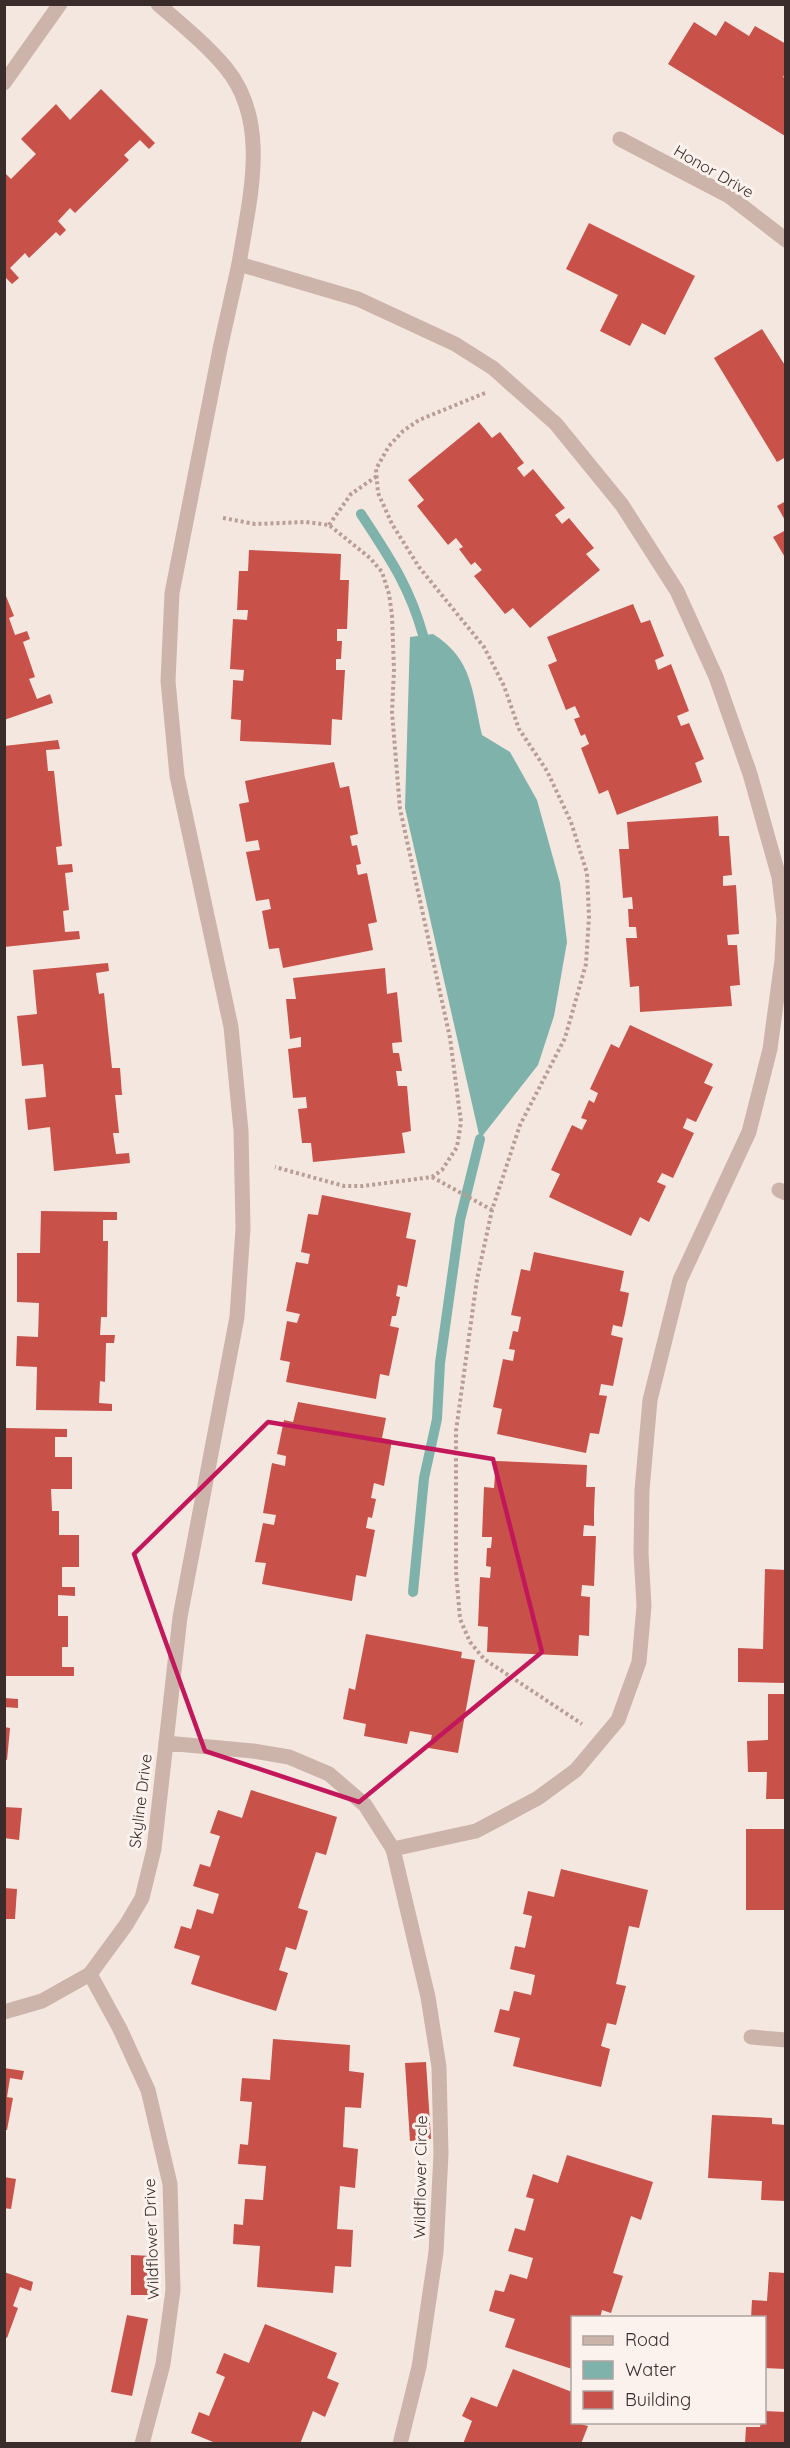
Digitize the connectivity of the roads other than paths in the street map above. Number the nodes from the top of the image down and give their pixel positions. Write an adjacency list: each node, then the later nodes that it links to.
1 (60, 4): 3 (street)
2 (158, 4): 6 (street)
3 (4, 83)
4 (620, 139): 5 (street, Honor Drive)
5 (786, 240)
6 (239, 264): 7 (street); 8 (street)
7 (166, 1743): 8 (street, Skyline Drive); 10 (street, Skyline Drive)
8 (393, 1849): 9 (street, Skyline Drive)
9 (409, 1911): 15 (street, Wildflower Circle)
10 (90, 1974): 11 (street, Skyline Drive); 14 (street, Wildflower Drive)
11 (4, 2012)
12 (751, 2037): 13 (street)
13 (786, 2040)
14 (142, 2444)
15 (400, 2444)

